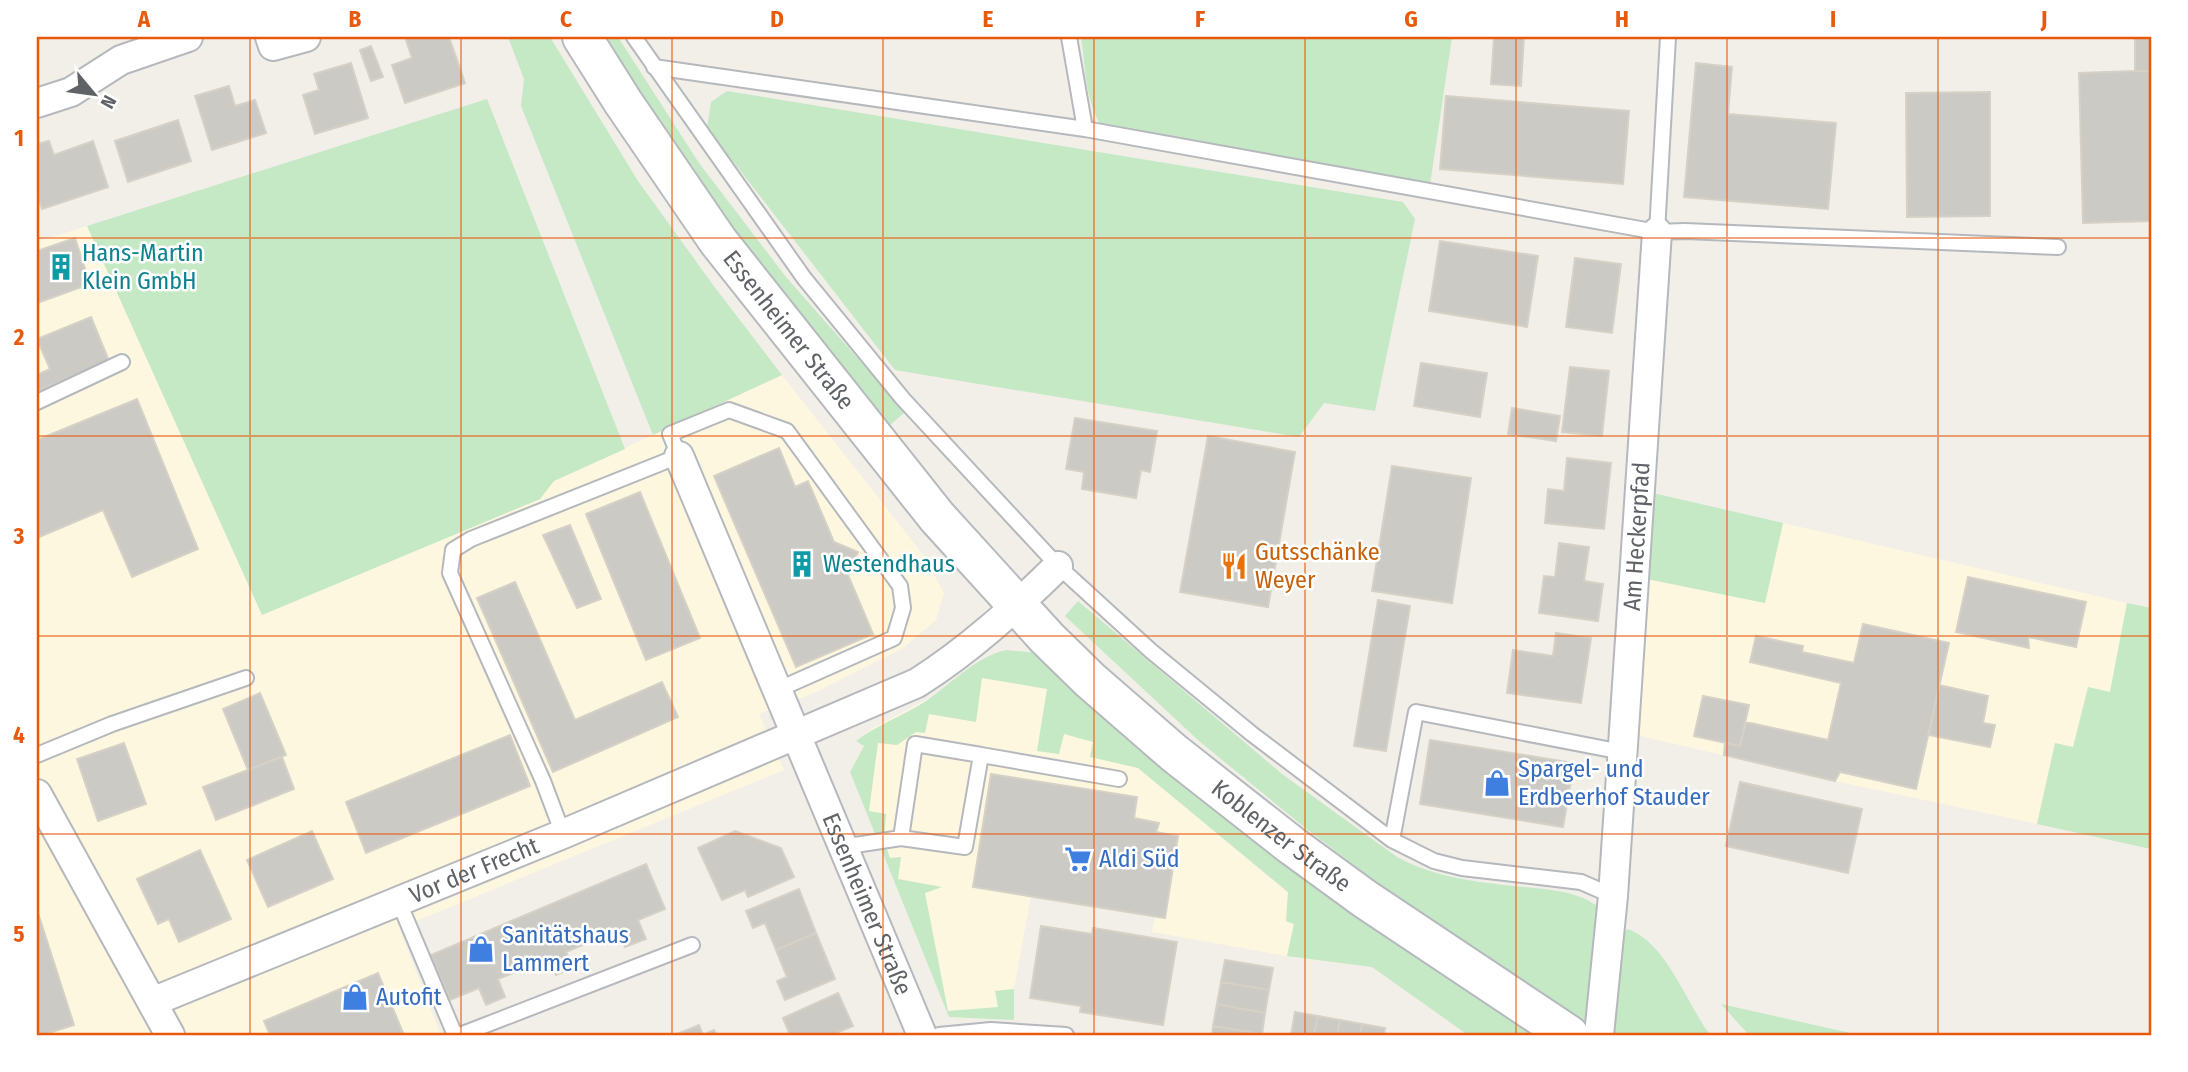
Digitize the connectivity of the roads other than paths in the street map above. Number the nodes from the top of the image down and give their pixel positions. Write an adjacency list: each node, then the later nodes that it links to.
1 (188, 37): 9 (street)
2 (270, 37): 3 (street)
3 (306, 37)
4 (582, 37): 17 (main road, Essenheimer Straße)
5 (634, 37): 8 (lane)
6 (1069, 37): 10 (lane)
7 (1668, 37): 11 (lane, Am Heckerpfad)
8 (654, 67): 10 (lane); 16 (lane)
9 (37, 103)
10 (1085, 129): 11 (lane)
11 (1657, 232): 12 (lane); 21 (street, Am Heckerpfad)
12 (2058, 247)
13 (122, 362): 14 (lane)
14 (37, 402)
15 (679, 456): 19 (street, Essenheimer Straße); 19 (lane); 26 (lane)
16 (1058, 566): 17 (street); 28 (lane)
17 (1017, 606): 20 (street); 40 (main road, Koblenzer Straße)
18 (246, 678): 22 (lane)
19 (777, 690): 20 (street, Essenheimer Straße)
20 (796, 736): 26 (street, Vor der Frecht); 29 (street, Essenheimer Straße)
21 (1622, 752): 28 (lane); 30 (street, Am Heckerpfad)
22 (37, 755)
23 (981, 755): 24 (lane); 27 (lane); 27 (lane)
24 (1119, 779)
25 (37, 794): 33 (street)
26 (563, 834): 31 (street, Vor der Frecht)
27 (901, 838): 29 (lane)
28 (1392, 840): 30 (lane)
29 (842, 847): 37 (street, Essenheimer Straße)
30 (1613, 896): 41 (street, Am Heckerpfad)
31 (398, 900): 33 (street, Vor der Frecht); 35 (lane)
32 (692, 945): 36 (lane)
33 (152, 1002): 34 (street)
34 (170, 1035)
35 (455, 1035)
36 (460, 1035)
37 (922, 1035)
38 (939, 1035): 39 (lane)
39 (1066, 1035)
40 (1569, 1035)
41 (1600, 1035)

